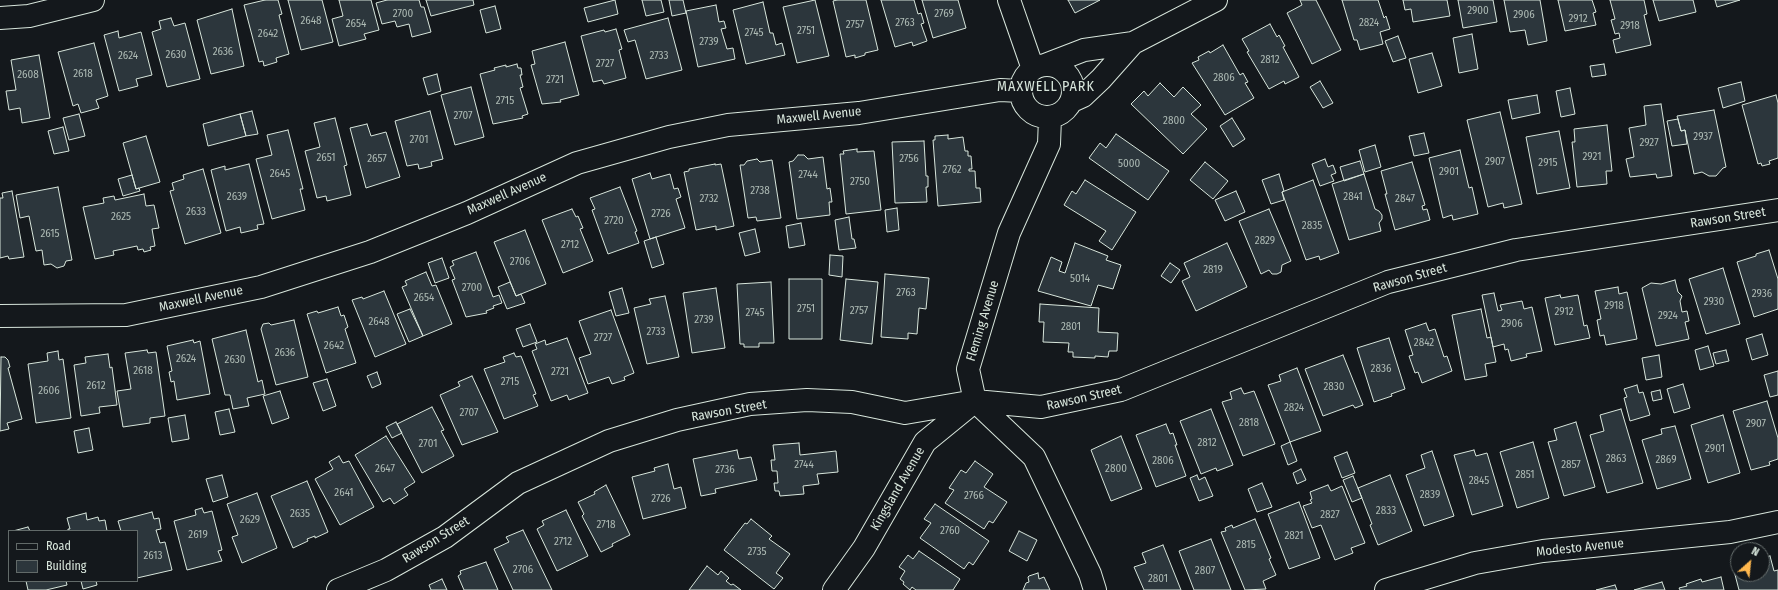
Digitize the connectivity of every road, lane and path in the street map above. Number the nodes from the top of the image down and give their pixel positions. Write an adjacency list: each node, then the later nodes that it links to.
1 (94, 0): 4 (street)
2 (1009, 0): 6 (street)
3 (1216, 0): 5 (street)
4 (0, 18)
5 (1133, 43): 6 (street); 8 (street)
6 (1039, 67): 7 (street); 8 (street)
7 (1020, 91): 9 (street); 11 (street, Maxwell Avenue)
8 (1072, 101): 9 (street)
9 (1050, 118): 12 (street, Fleming Avenue)
10 (1778, 210): 12 (street, Rawson Street)
11 (0, 316)
12 (975, 401): 14 (street, Rawson Street); 15 (street, Kingsland Avenue); 16 (street)
13 (1778, 522): 17 (street, Modesto Avenue)
14 (338, 590)
15 (834, 590)
16 (1095, 590)
17 (1386, 590)

